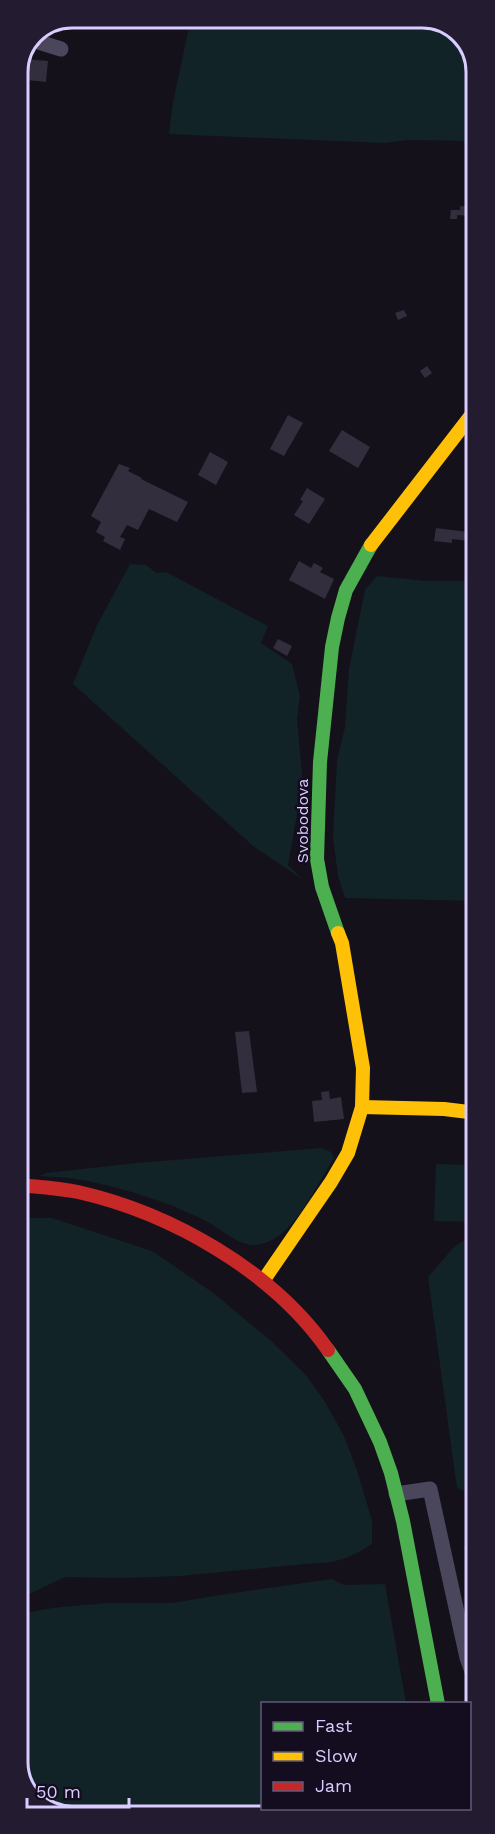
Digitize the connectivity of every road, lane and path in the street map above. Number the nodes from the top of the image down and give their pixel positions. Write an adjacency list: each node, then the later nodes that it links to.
1 (40, 42): 2 (street)
2 (61, 49)
3 (466, 422): 4 (street, Svobodova)
4 (362, 1107): 5 (street); 7 (street, Svobodova)
5 (466, 1112)
6 (28, 1186): 7 (street)
7 (263, 1281): 8 (street)
8 (396, 1494): 9 (street); 10 (street)
9 (466, 1654)
10 (438, 1702)

